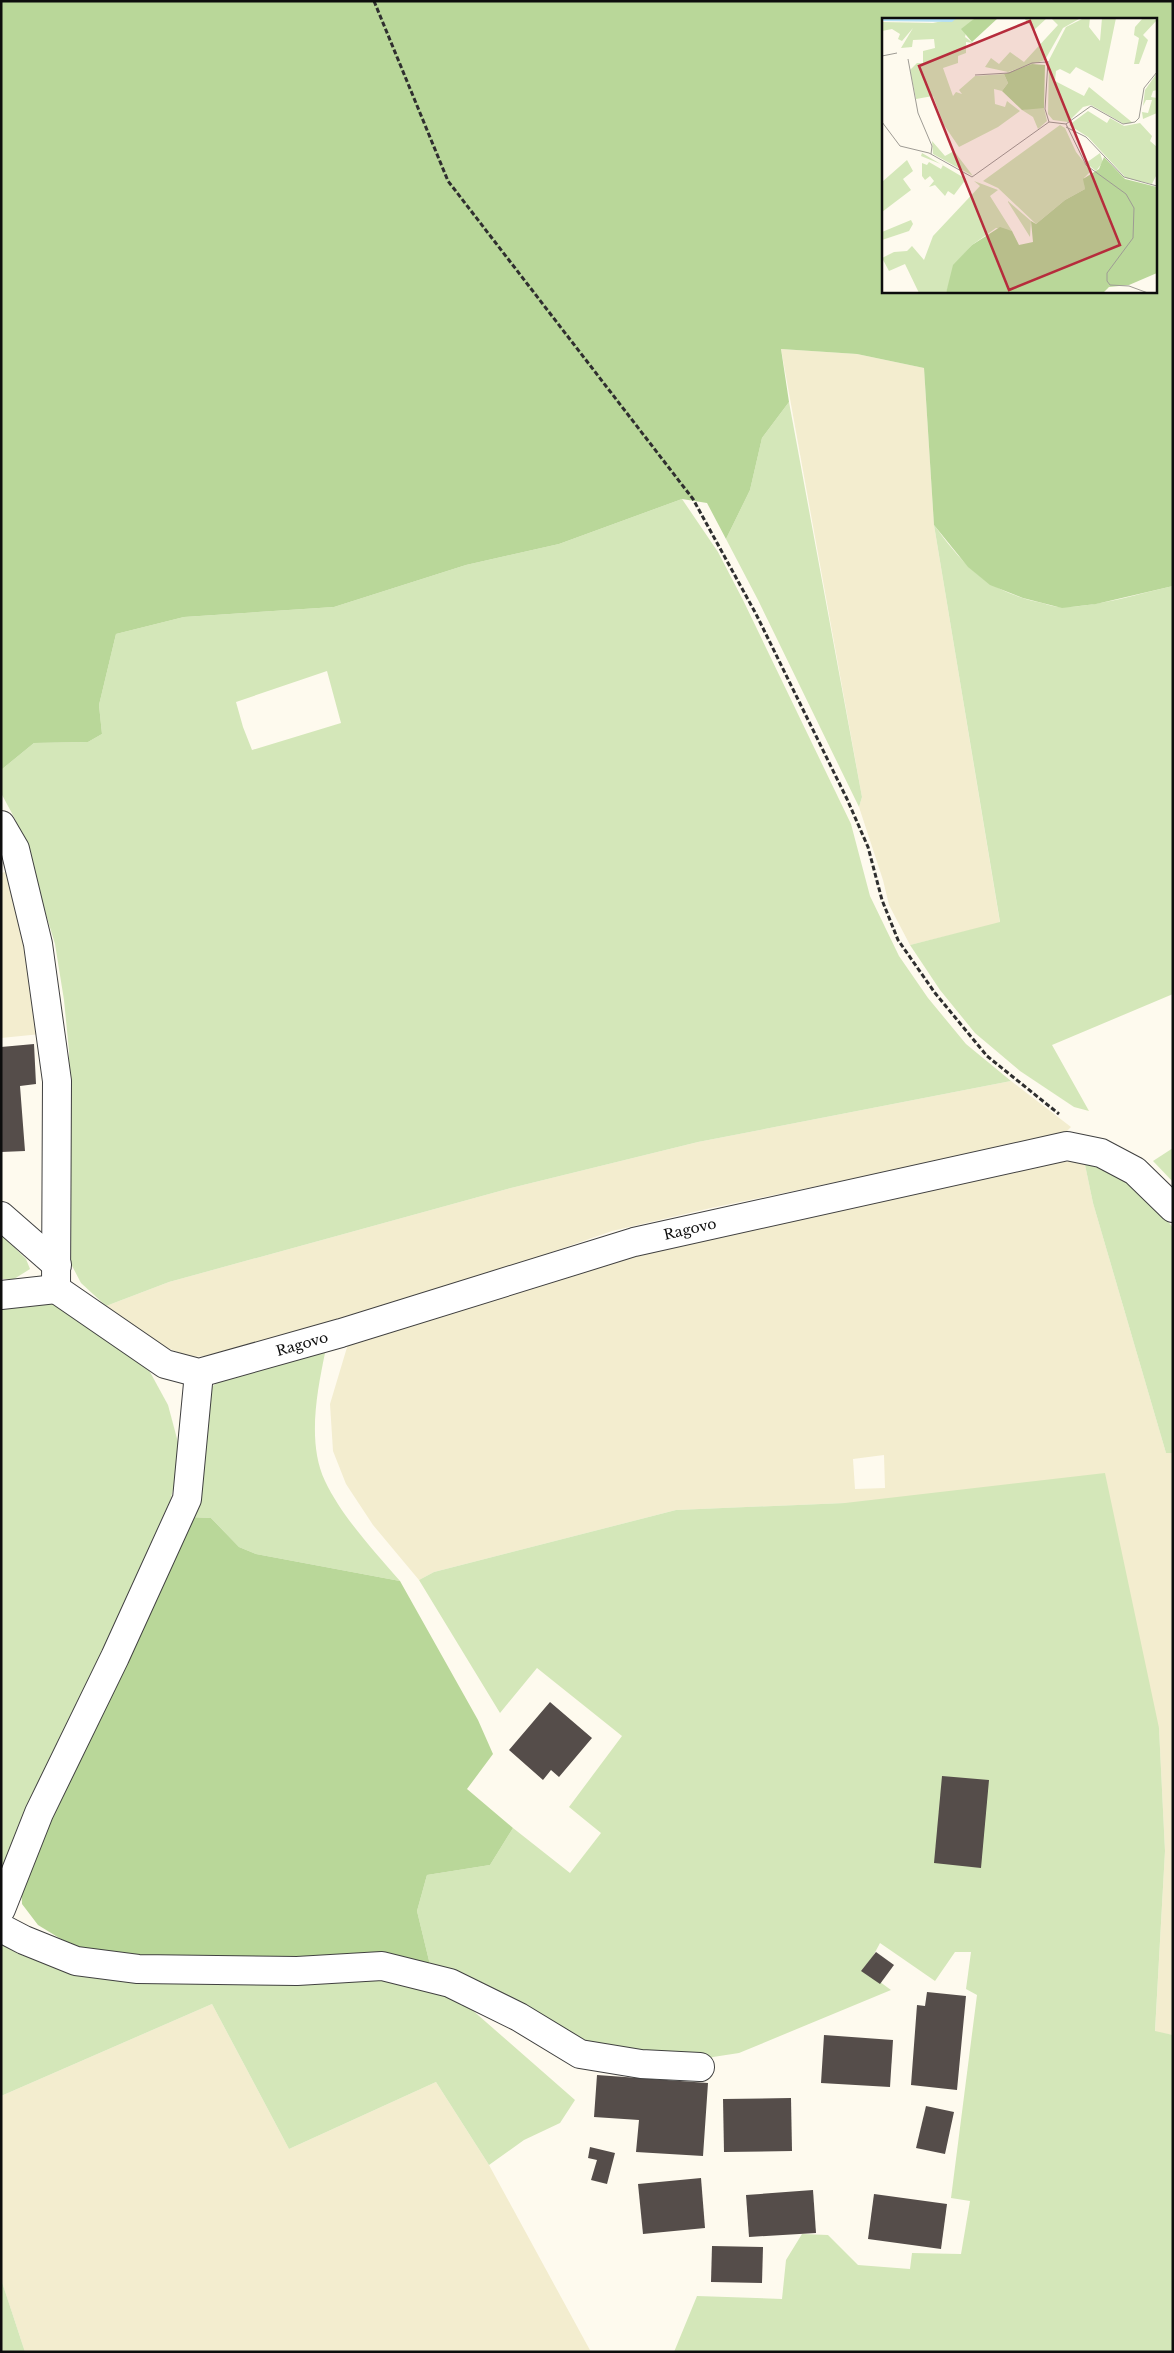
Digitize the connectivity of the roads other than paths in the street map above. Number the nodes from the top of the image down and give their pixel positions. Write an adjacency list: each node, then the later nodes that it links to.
1 (1, 824): 4 (street)
2 (1173, 1208): 6 (street, Ragovo)
3 (1, 1216): 4 (street)
4 (57, 1277): 5 (street); 6 (street)
5 (1, 1295)
6 (199, 1373): 7 (street)
7 (1, 1909)
8 (1, 1928): 9 (street)
9 (700, 2067)

